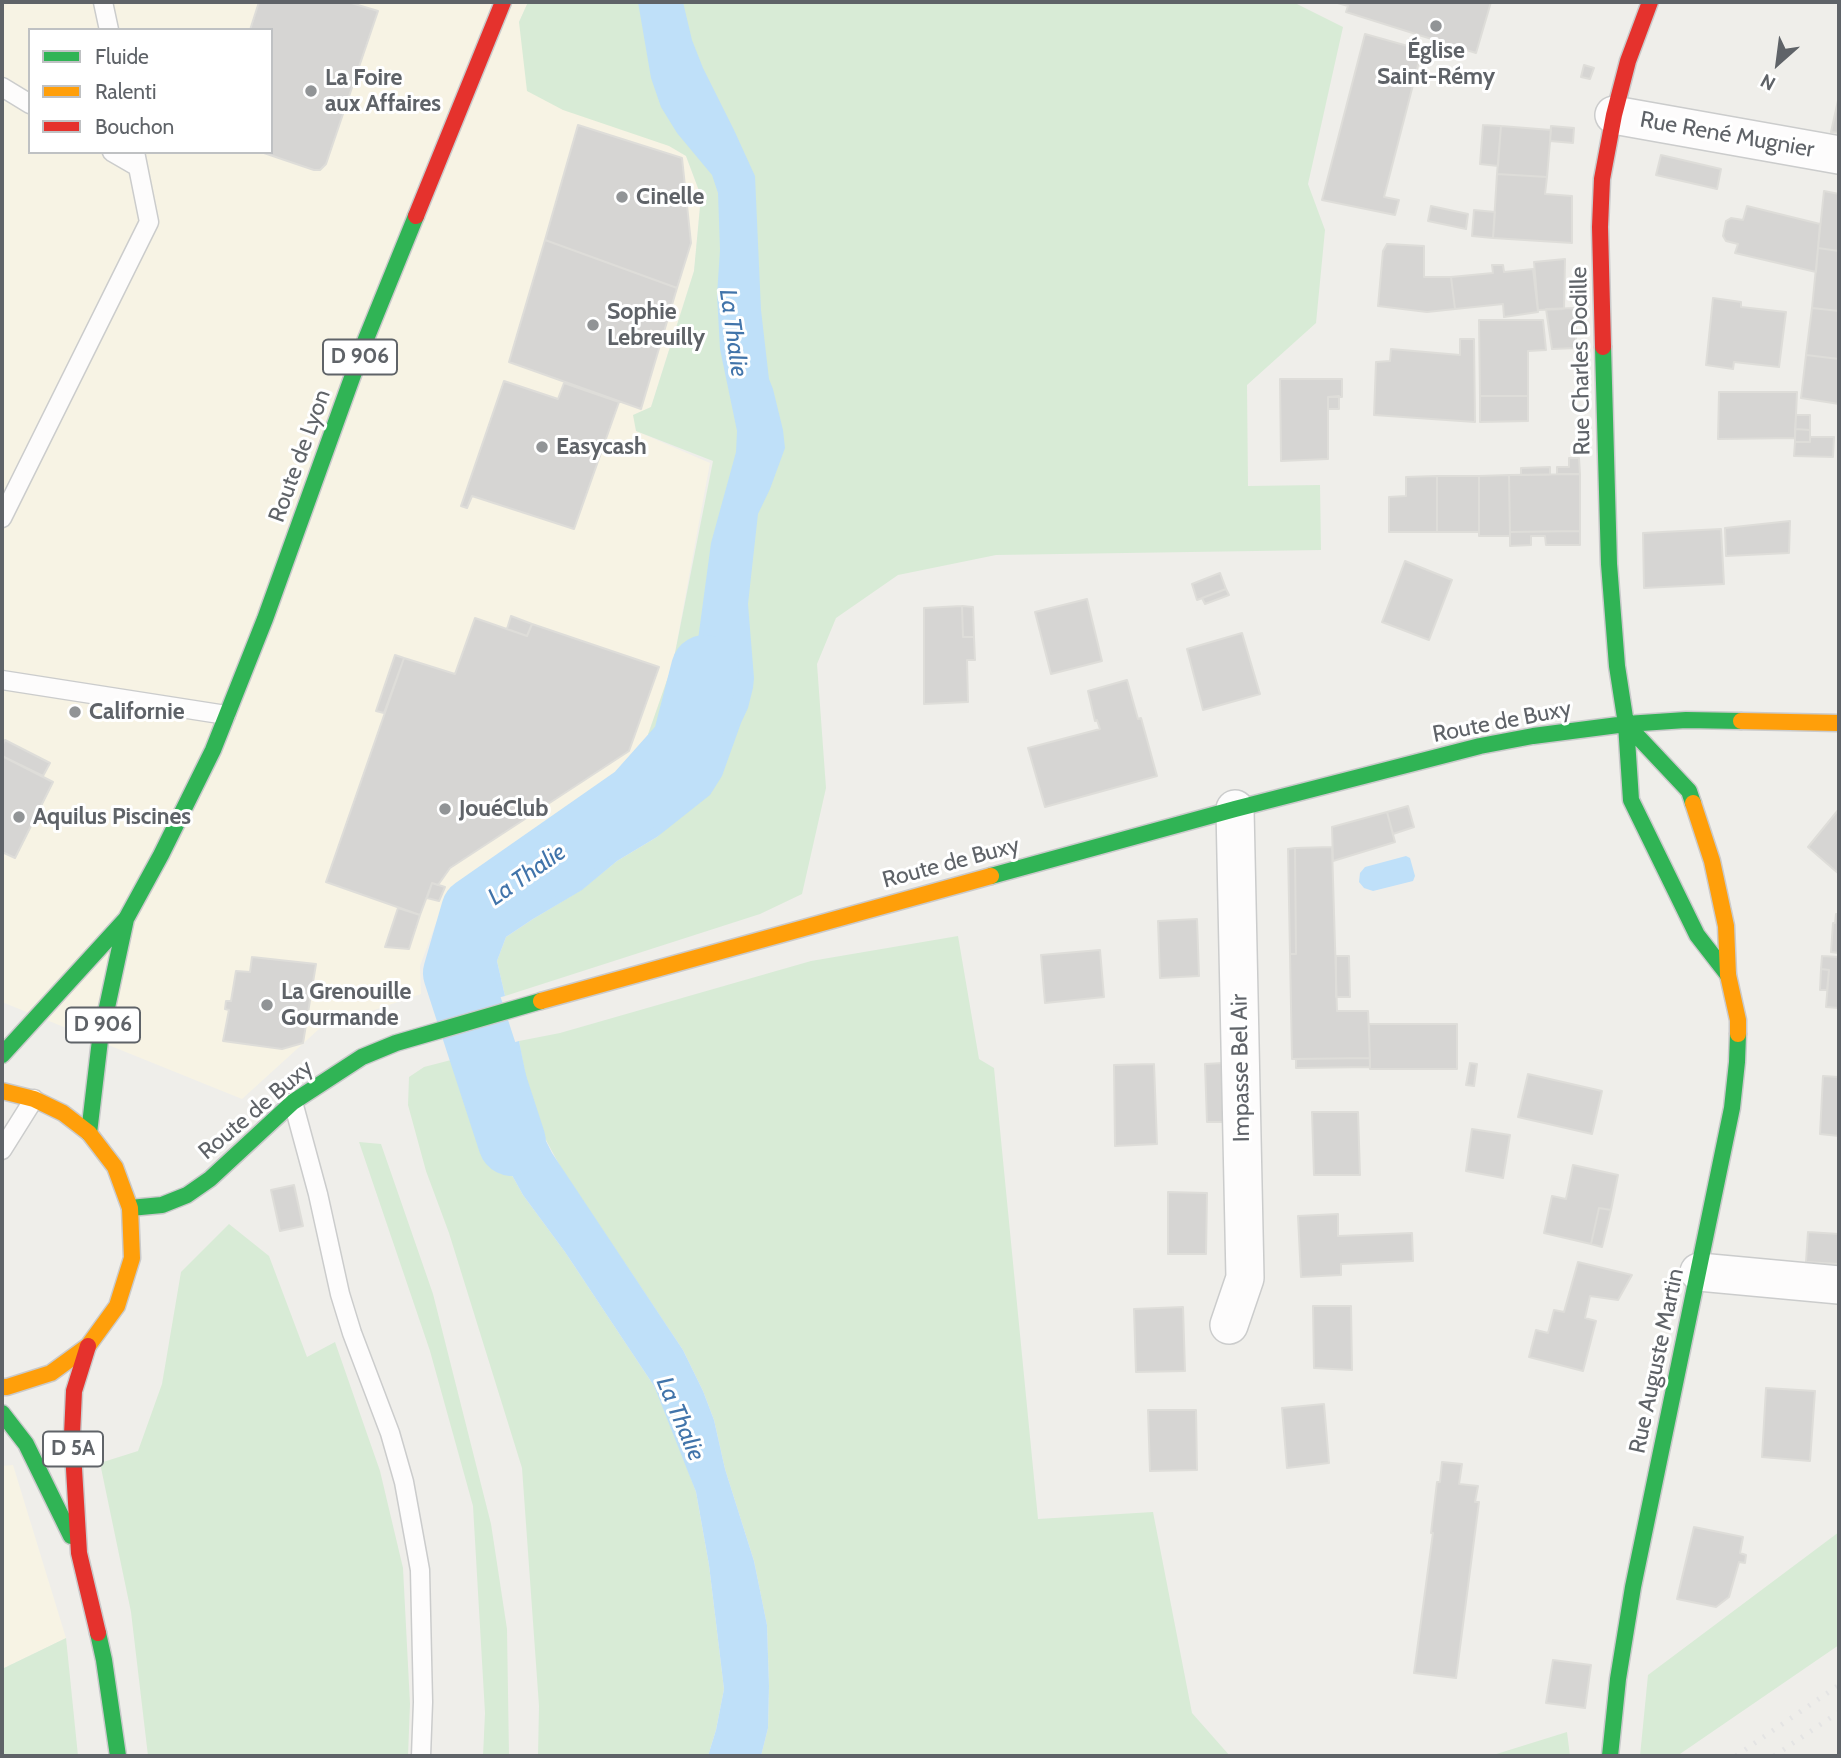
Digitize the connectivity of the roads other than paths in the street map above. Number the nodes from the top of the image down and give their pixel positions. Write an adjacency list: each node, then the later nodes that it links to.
1 (103, 2): 4 (lane)
2 (503, 2): 13 (main road, Route de Lyon / D 906)
3 (1650, 2): 7 (main road, Rue Charles Dodille)
4 (109, 28)
5 (2, 88): 6 (lane)
6 (28, 103)
7 (1614, 115): 9 (street, Rue René Mugnier); 15 (main road, Rue Charles Dodille)
8 (118, 154): 10 (lane)
9 (1839, 155)
10 (136, 160): 11 (lane)
11 (2, 518)
12 (2, 680): 13 (lane)
13 (226, 716): 17 (main road, Route de Lyon / D 906)
14 (1839, 723): 15 (main road, Route de Buxy)
15 (1626, 724): 16 (main road, Route de Buxy); 18 (main road, Rue Auguste Martin); 18 (main road, Rue Auguste Martin)
16 (1236, 809): 22 (main road, Route de Buxy); 28 (street, Impasse Bel Air)
17 (126, 919): 19 (main road, Route de Lyon / D 906); 23 (main road, Route de Lyon / D 906)
18 (1728, 975): 26 (main road, Rue Auguste Martin)
19 (2, 1055)
20 (2, 1091): 21 (main road)
21 (34, 1099): 23 (main road); 24 (lane)
22 (293, 1102): 25 (main road, Route de Buxy); 34 (lane)
23 (89, 1133): 25 (main road)
24 (2, 1150)
25 (130, 1208): 29 (main road)
26 (1699, 1272): 27 (street); 35 (main road, Rue Auguste Martin)
27 (1839, 1285)
28 (1229, 1325)
29 (88, 1346): 30 (main road); 32 (main road, D 5A)
30 (2, 1387)
31 (2, 1413): 32 (main road, D 5A)
32 (79, 1553): 33 (main road, D 5A)
33 (118, 1756)
34 (421, 1756)
35 (1610, 1756)

